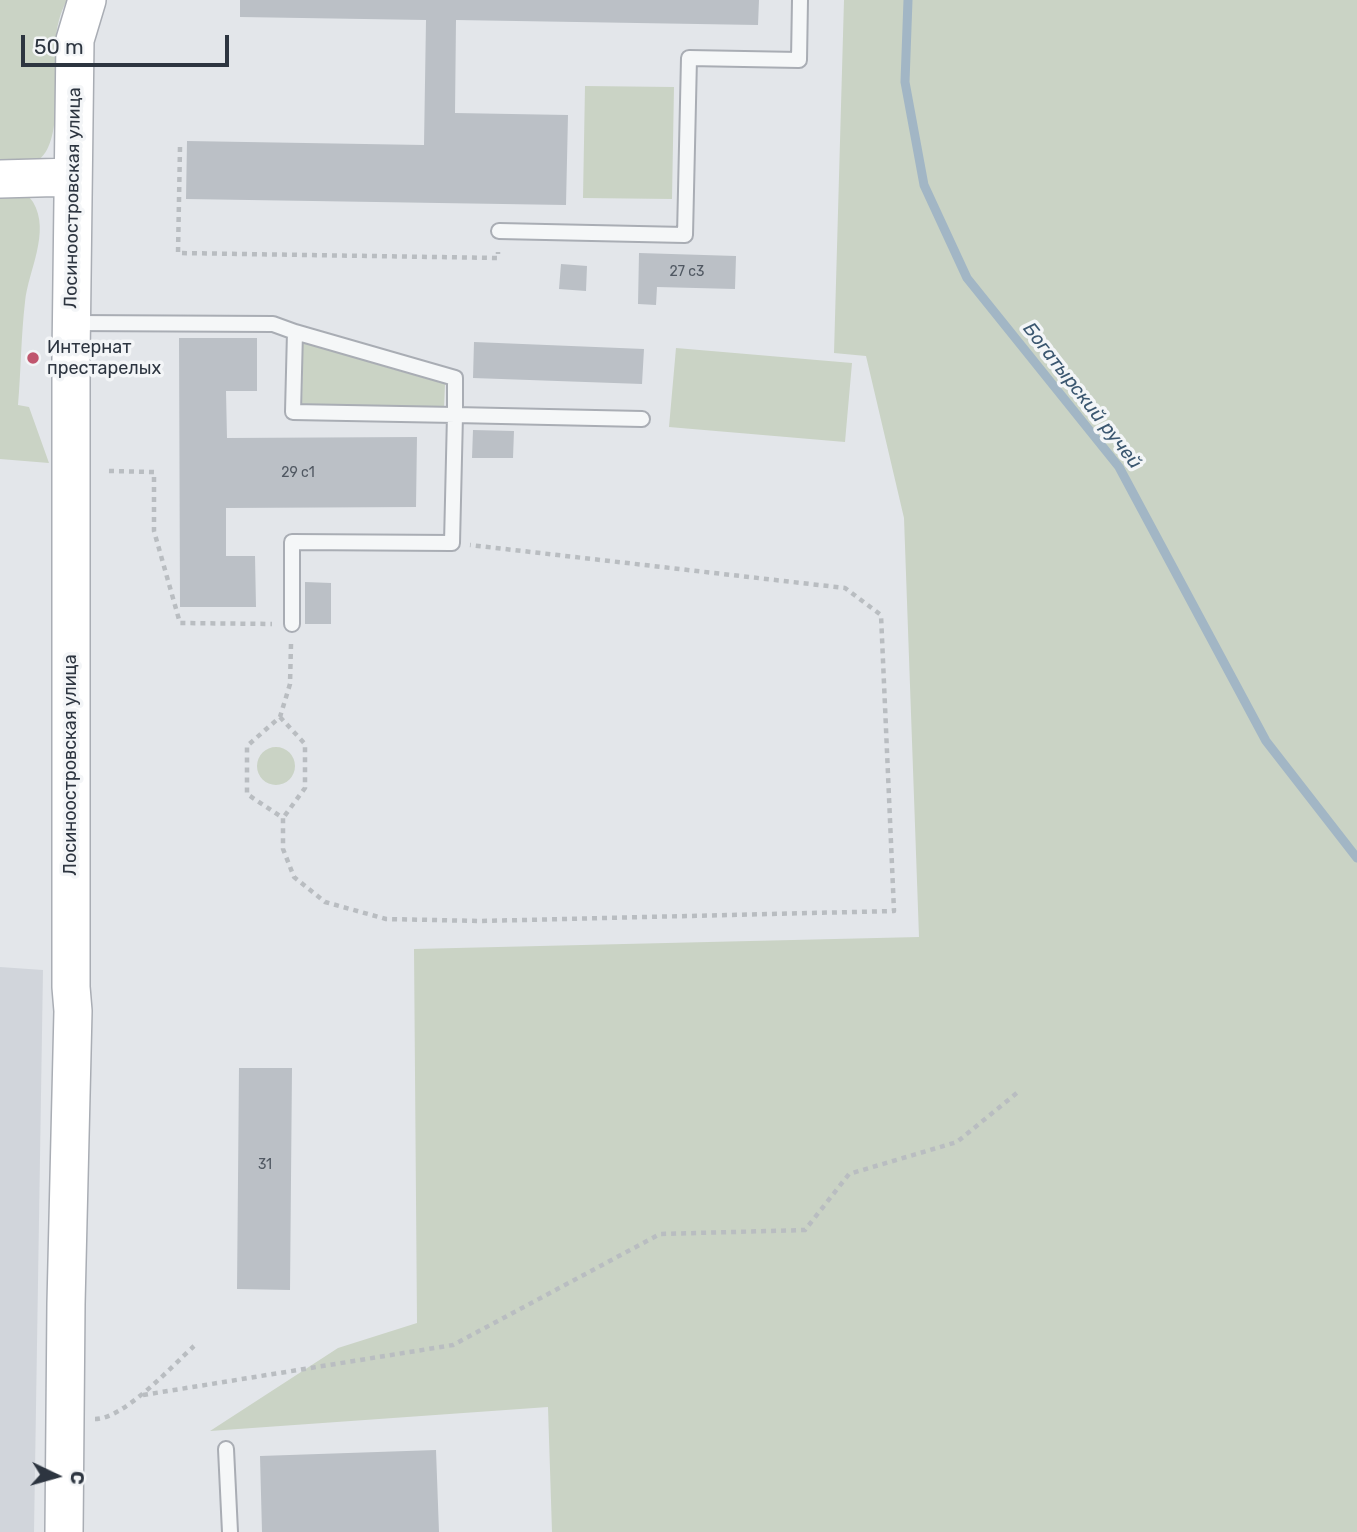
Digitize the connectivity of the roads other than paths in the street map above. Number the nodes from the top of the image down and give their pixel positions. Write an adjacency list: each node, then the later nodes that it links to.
1 (87, 0): 3 (street, Лосиноостровская улица)
2 (800, 0): 5 (lane)
3 (73, 177): 4 (street); 6 (street, Лосиноостровская улица)
4 (0, 179)
5 (499, 231)
6 (71, 323): 7 (lane); 12 (street, Лосиноостровская улица)
7 (295, 331): 8 (lane); 8 (lane)
8 (455, 415): 9 (lane); 10 (lane)
9 (642, 419)
10 (292, 624)
11 (226, 1448): 13 (lane)
12 (64, 1532)
13 (230, 1532)

